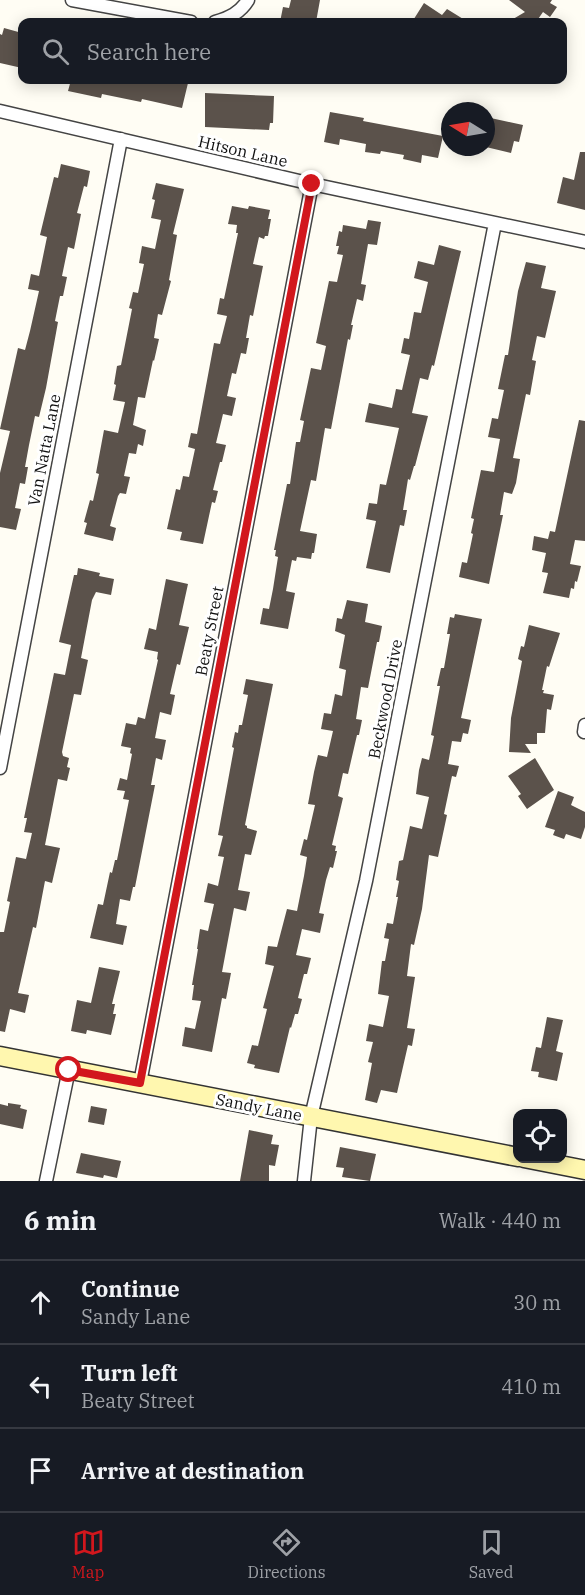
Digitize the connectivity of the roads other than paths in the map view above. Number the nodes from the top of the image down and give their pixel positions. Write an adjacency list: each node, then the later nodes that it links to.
1 (72, 0): 3 (street)
2 (248, 0): 4 (street)
3 (169, 18)
4 (225, 18)
5 (0, 111): 6 (street, Hitson Lane)
6 (121, 139): 7 (street, Hitson Lane); 10 (street, Van Natta Lane)
7 (312, 184): 8 (street, Hitson Lane); 13 (street, Beaty Street)
8 (495, 223): 9 (street, Hitson Lane); 14 (street, Beckwood Drive)
9 (585, 242)
10 (0, 768)
11 (0, 1056): 12 (street, Sandy Lane)
12 (69, 1070): 13 (street, Sandy Lane); 18 (street)
13 (140, 1083): 14 (street, Sandy Lane)
14 (311, 1117): 15 (street, Sandy Lane); 19 (street, Beckwood Drive)
15 (513, 1156)
16 (549, 1163): 17 (street)
17 (585, 1170)
18 (46, 1181)
19 (304, 1181)

